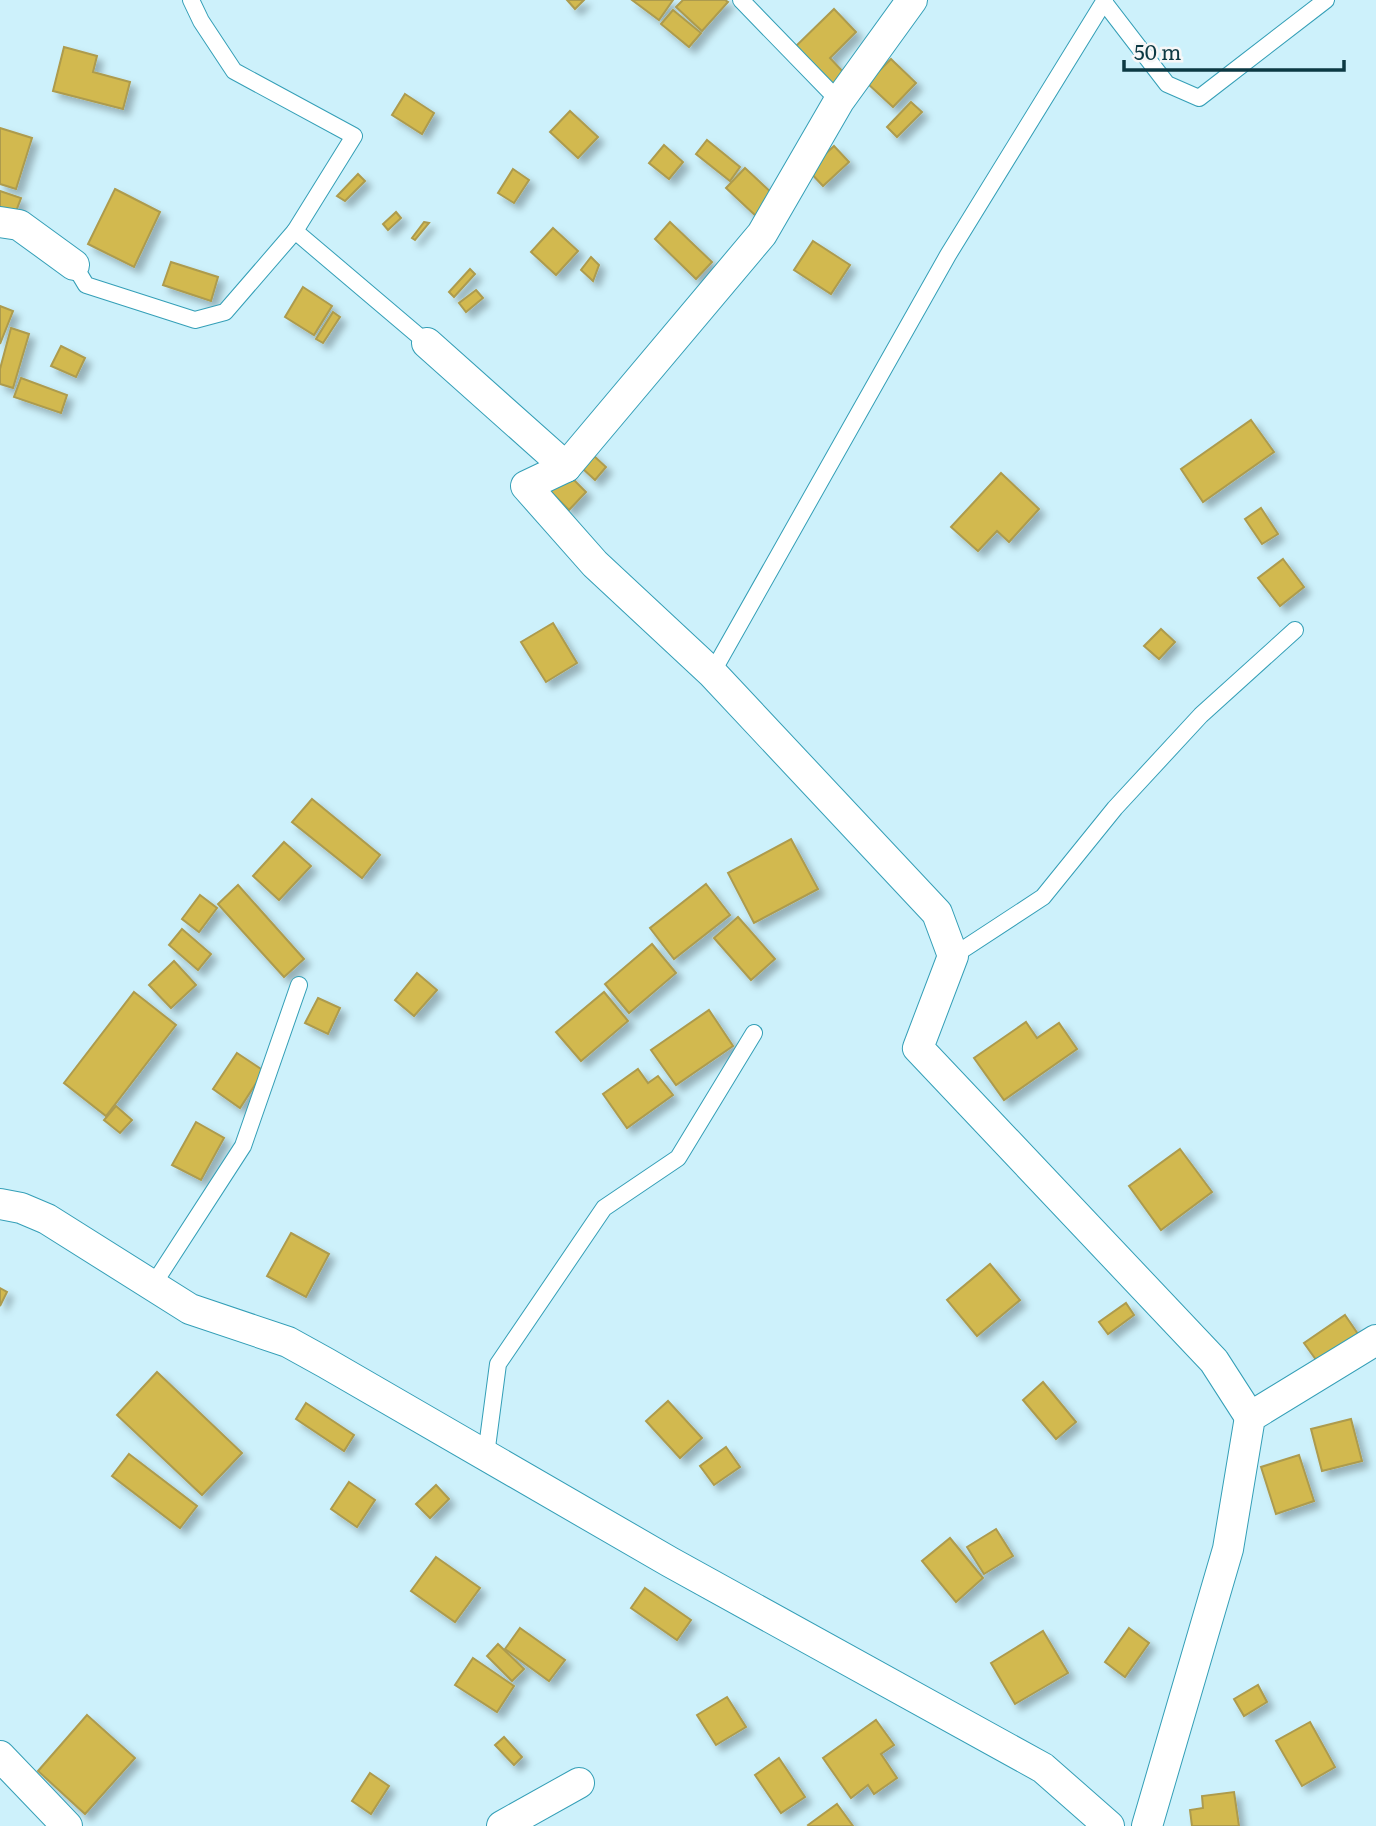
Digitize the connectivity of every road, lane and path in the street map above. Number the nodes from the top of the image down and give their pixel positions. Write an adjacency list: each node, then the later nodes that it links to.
1 (191, 0): 8 (lane)
2 (741, 0): 6 (lane)
3 (912, 0): 6 (street)
4 (1326, 0): 5 (lane)
5 (1104, 1): 13 (lane)
6 (839, 101): 11 (street)
7 (0, 222): 9 (street)
8 (295, 231): 9 (lane); 10 (lane)
9 (74, 265)
10 (427, 343): 11 (street)
11 (566, 467): 13 (street)
12 (1295, 630): 14 (lane)
13 (712, 673): 14 (street)
14 (953, 956): 20 (street)
15 (299, 985): 18 (lane)
16 (754, 1033): 21 (lane)
17 (0, 1204): 18 (street)
18 (153, 1285): 21 (street)
19 (1376, 1340): 20 (street)
20 (1251, 1417): 27 (street)
21 (486, 1455): 26 (street)
22 (0, 1756): 24 (street)
23 (579, 1783): 25 (street)
24 (67, 1826)
25 (502, 1826)
26 (1109, 1826)
27 (1147, 1826)

